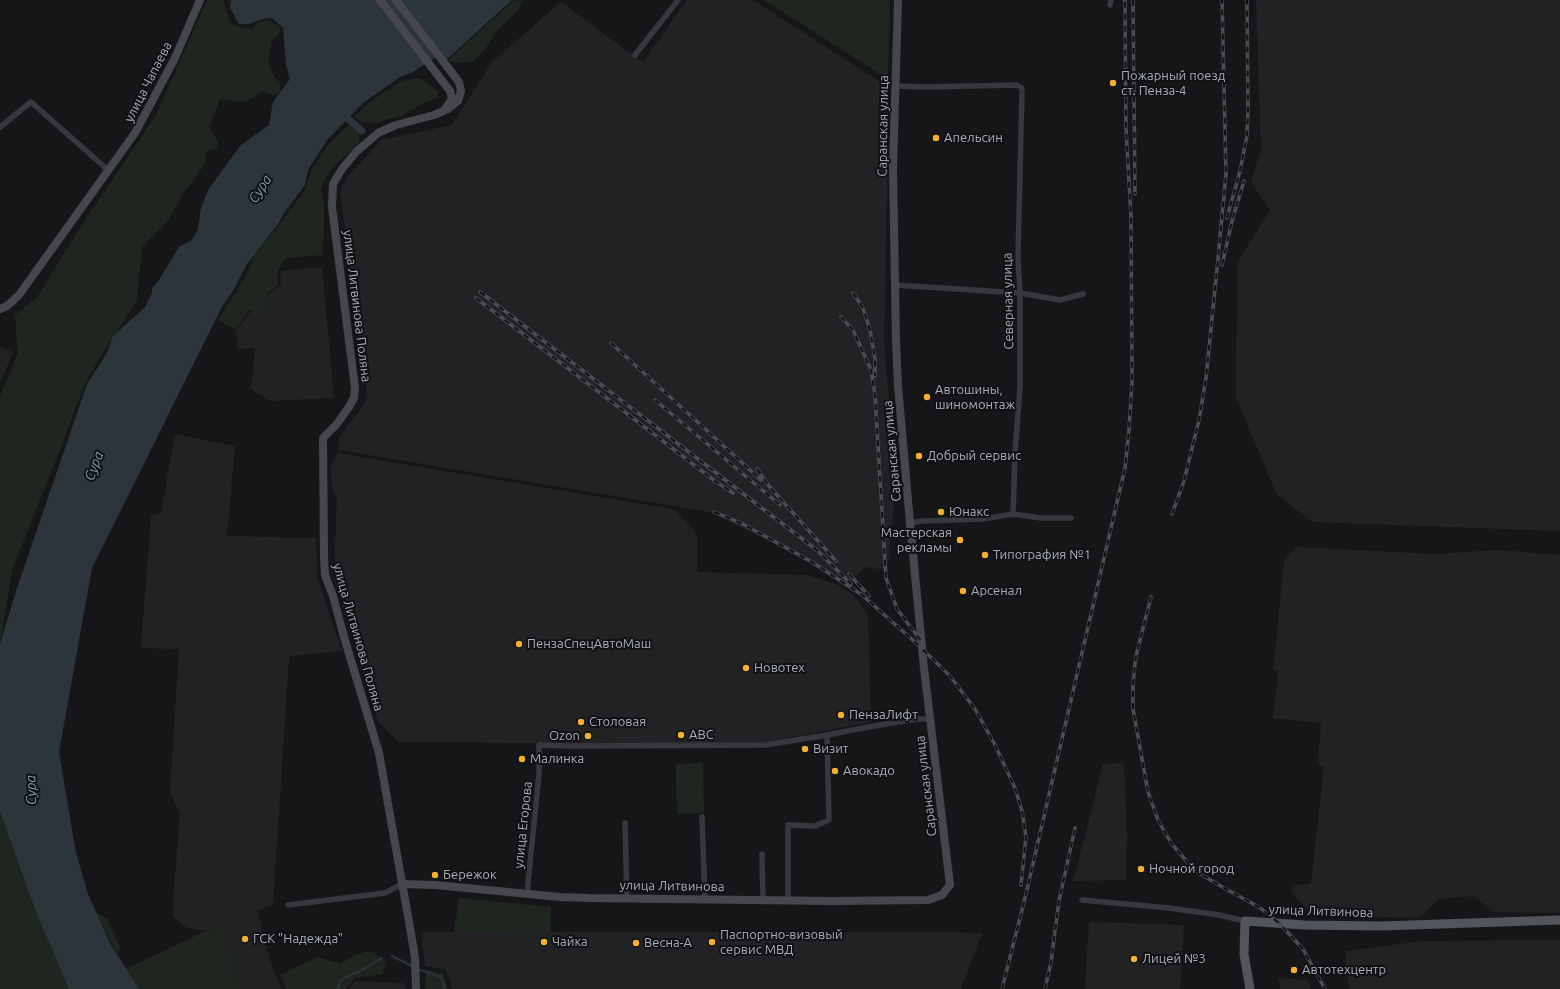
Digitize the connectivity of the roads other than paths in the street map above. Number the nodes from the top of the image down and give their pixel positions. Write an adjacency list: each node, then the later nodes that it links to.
1 (200, 0): 10 (main road, улица Чапаева)
2 (380, 0): 8 (main road)
3 (396, 0): 8 (main road)
4 (678, 0): 6 (street)
5 (898, 0): 7 (main road, Саранская улица)
6 (635, 55)
7 (895, 86): 11 (main road, Саранская улица); 12 (street, Северная улица)
8 (443, 111): 23 (main road, улица Литвинова Поляна)
9 (0, 127): 10 (street)
10 (108, 170): 14 (main road, улица Чапаева)
11 (895, 285): 12 (street); 17 (main road, Саранская улица)
12 (1020, 294): 13 (street); 15 (street, Северная улица)
13 (1084, 294)
14 (0, 309)
15 (1013, 514): 16 (street); 17 (street)
16 (1071, 518)
17 (910, 523): 18 (main road, Саранская улица)
18 (930, 719): 19 (street, улица Егорова); 25 (main road, Саранская улица)
19 (827, 735): 24 (street, улица Егорова); 29 (street)
20 (702, 817): 27 (street)
21 (625, 823): 26 (street)
22 (762, 854): 28 (street)
23 (402, 884): 24 (main road, улица Литвинова); 31 (street); 34 (main road, улица Литвинова Поляна)
24 (527, 893): 26 (main road, улица Литвинова)
25 (942, 895): 29 (main road, улица Литвинова)
26 (627, 899): 27 (main road, улица Литвинова)
27 (705, 900): 28 (main road, улица Литвинова)
28 (763, 900): 29 (main road, улица Литвинова)
29 (788, 900)
30 (1082, 900): 33 (street, улица Литвинова)
31 (288, 905)
32 (1560, 920): 33 (main road, улица Литвинова)
33 (1245, 921): 35 (main road)
34 (416, 989)
35 (1250, 989)

